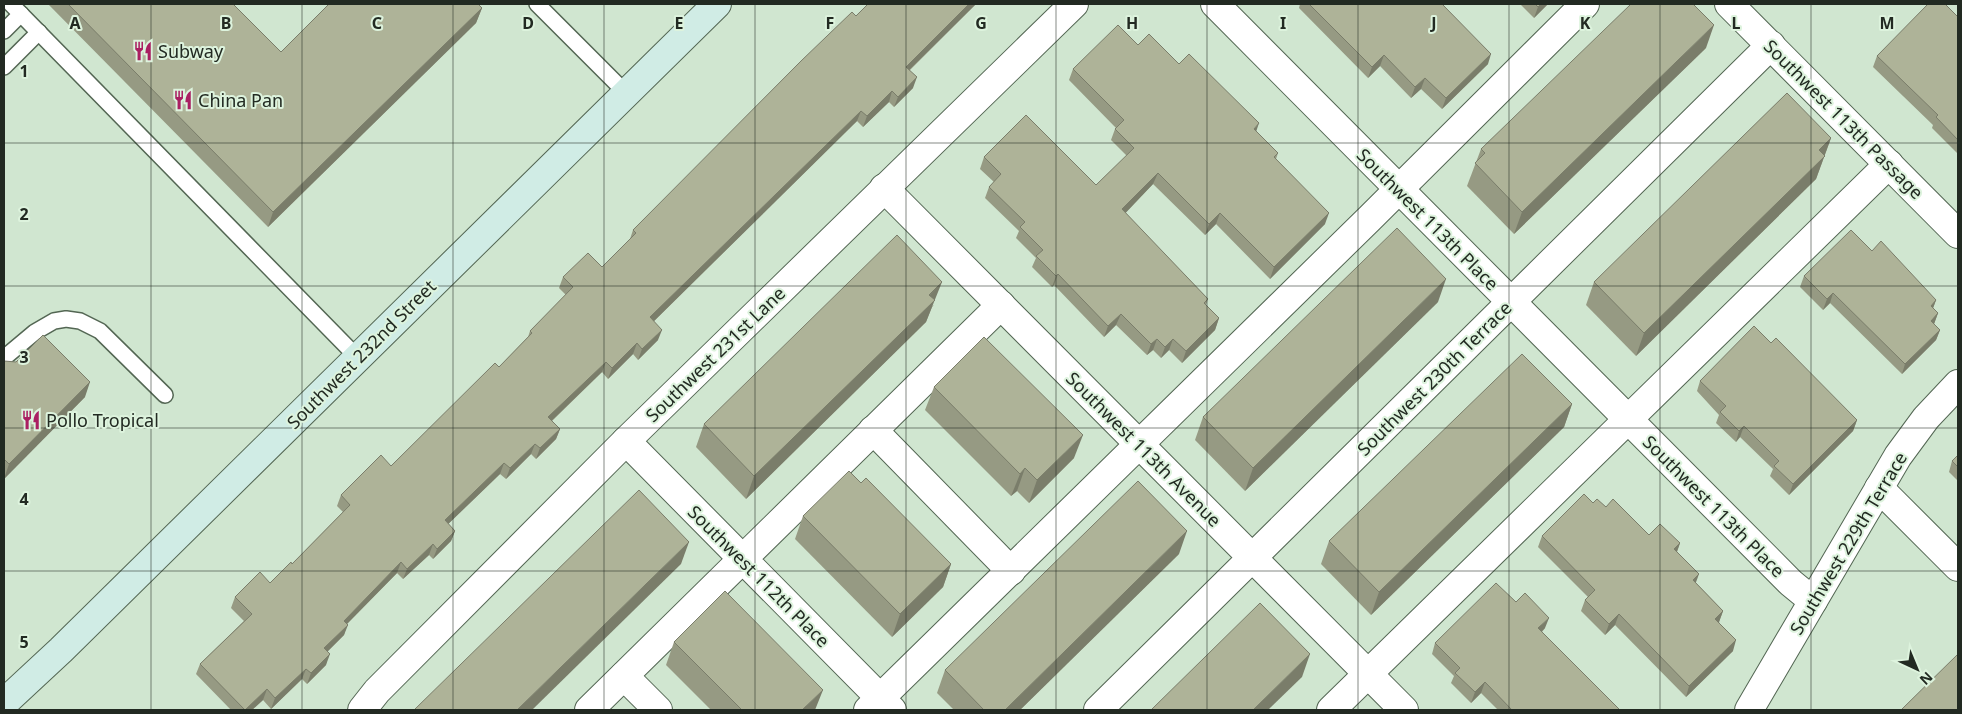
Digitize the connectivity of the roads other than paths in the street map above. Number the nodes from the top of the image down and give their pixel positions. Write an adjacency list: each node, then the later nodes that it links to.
1 (537, 4): 12 (lane)
2 (717, 4): 12 (street, Southwest 232nd Street)
3 (1074, 4): 14 (street, Southwest 231st Lane)
4 (1215, 4): 15 (street, Southwest 113th Place)
5 (1585, 4): 15 (street)
6 (1740, 7): 10 (street, Southwest 113th Passage)
7 (16, 9): 8 (lane); 9 (lane)
8 (4, 31)
9 (39, 32): 11 (lane); 19 (lane)
10 (1771, 45): 13 (street, Southwest 113th Passage); 17 (street, Southwest 230th Terrace)
11 (4, 67)
12 (626, 93): 19 (street, Southwest 232nd Street)
13 (1889, 164): 16 (street, Southwest 113th Passage); 23 (street)
14 (884, 188): 18 (street, Southwest 113th Avenue); 25 (street, Southwest 231st Lane)
15 (1399, 189): 17 (street, Southwest 113th Place); 26 (street)
16 (1958, 234)
17 (1511, 302): 23 (street, Southwest 113th Place); 28 (street, Southwest 230th Terrace)
18 (1001, 305): 24 (street); 26 (street, Southwest 113th Avenue)
19 (357, 357): 35 (street, Southwest 232nd Street)
20 (4, 358): 22 (lane)
21 (1958, 384): 27 (street, Southwest 229th Terrace)
22 (165, 395)
23 (1628, 420): 32 (street, Southwest 113th Place); 33 (street)
24 (873, 430): 29 (street); 31 (street)
25 (626, 441): 29 (street, Southwest 112th Place); 37 (street, Southwest 231st Lane)
26 (1139, 444): 28 (street, Southwest 113th Avenue); 31 (street)
27 (1879, 488): 30 (street); 32 (street, Southwest 229th Terrace)
28 (1252, 558): 33 (street, Southwest 113th Avenue); 40 (street, Southwest 230th Terrace)
29 (742, 559): 34 (street); 36 (street, Southwest 112th Place)
30 (1958, 566)
31 (1011, 570): 36 (street)
32 (1813, 601): 43 (street, Southwest 229th Terrace)
33 (1368, 674): 41 (street); 42 (street, Southwest 113th Avenue)
34 (624, 676): 38 (street); 39 (street)
35 (4, 703)
36 (880, 706)
37 (362, 710)
38 (589, 710)
39 (658, 710)
40 (1098, 710)
41 (1331, 710)
42 (1404, 710)
43 (1750, 710)

